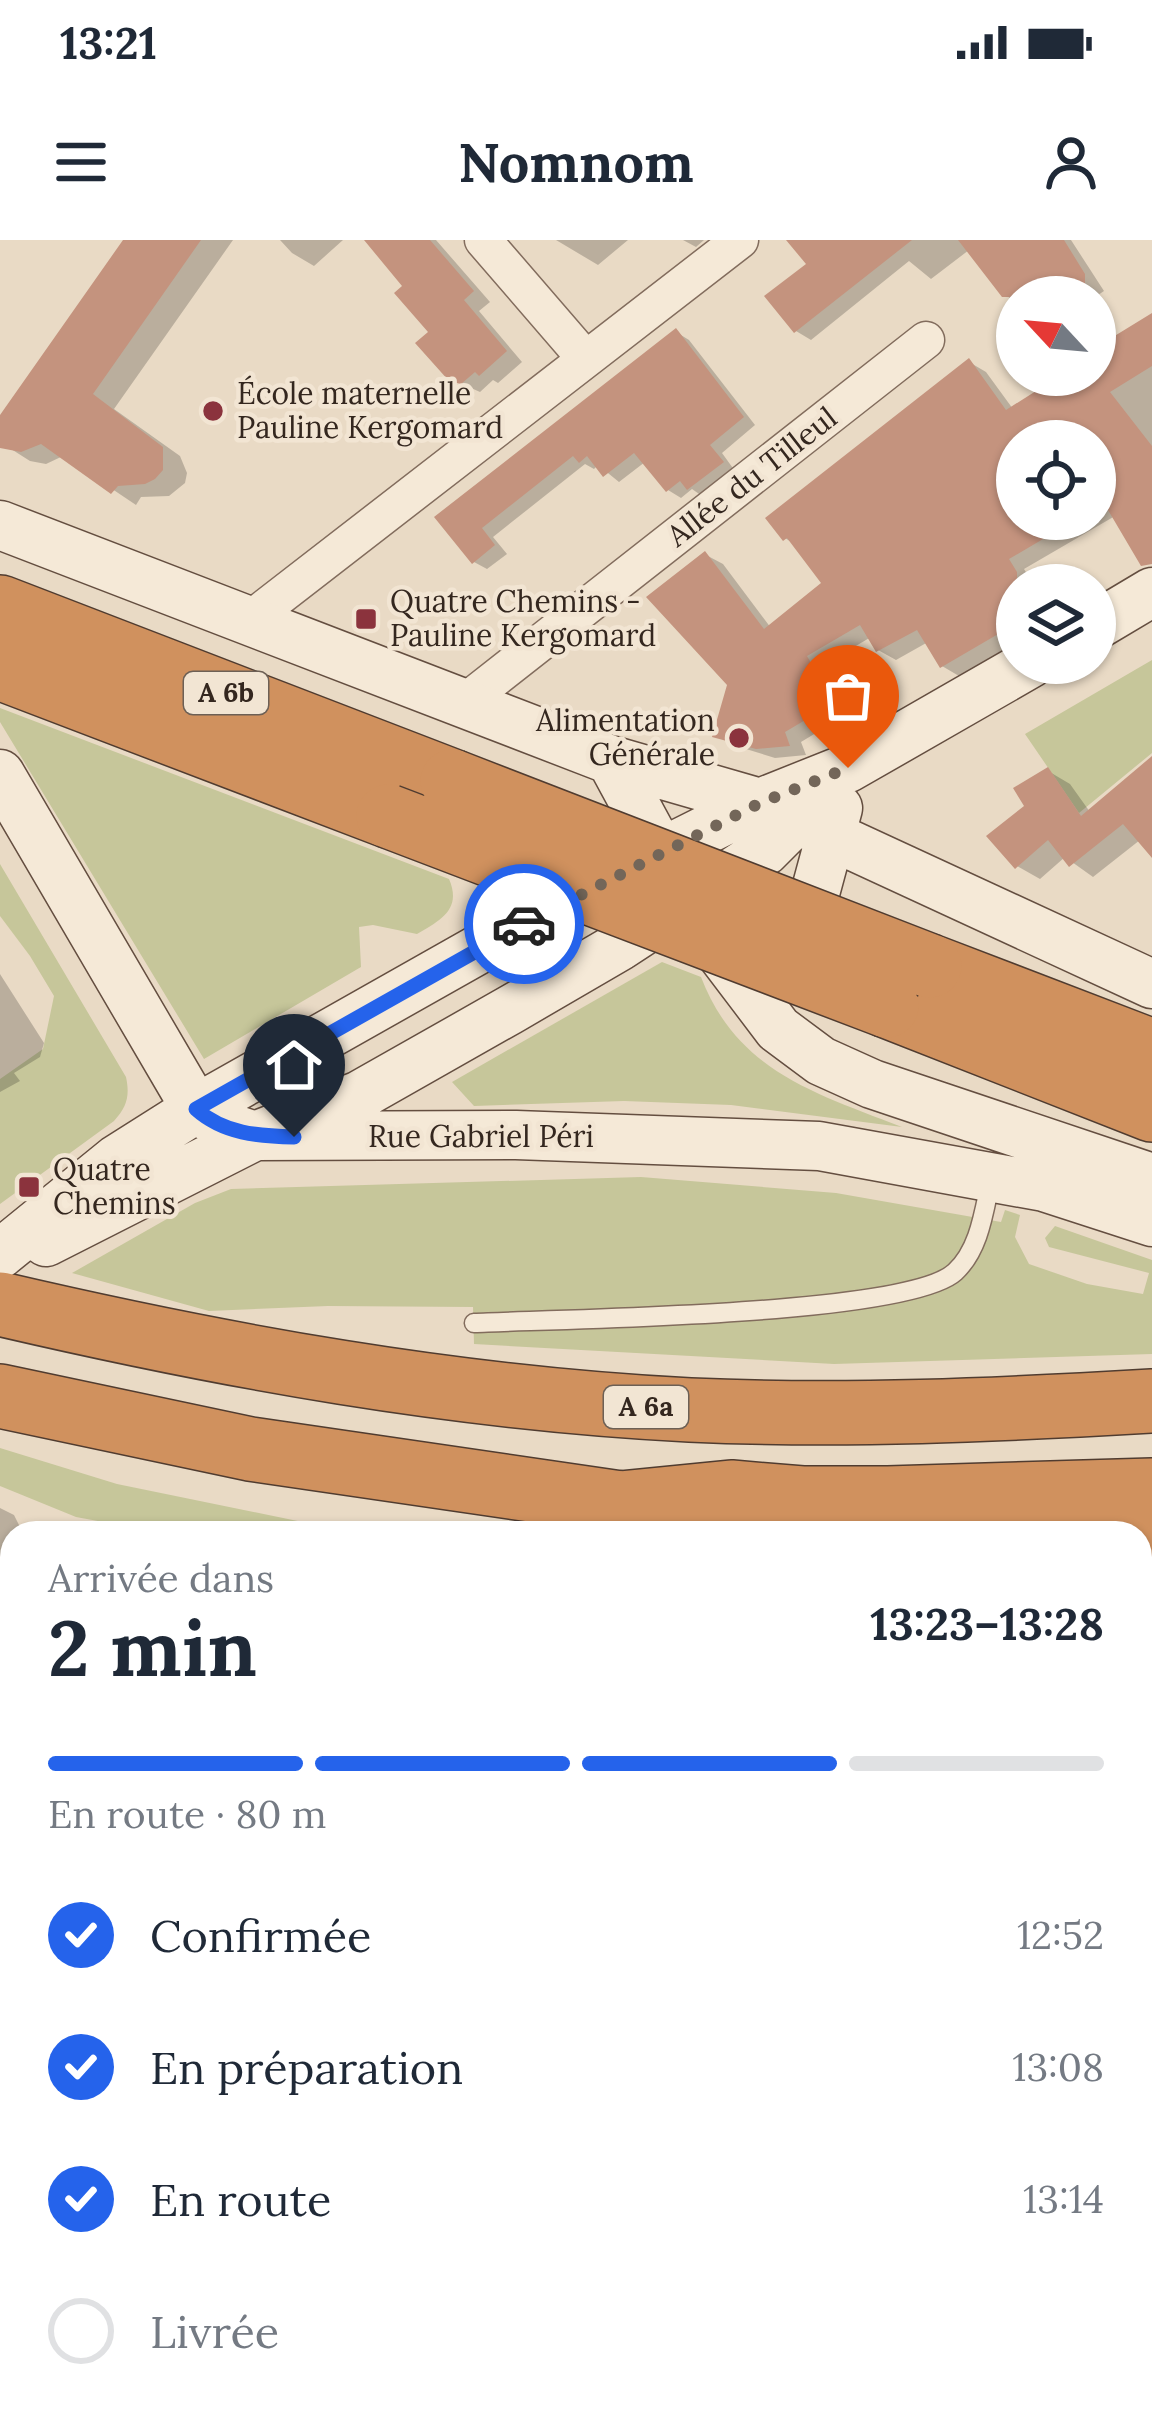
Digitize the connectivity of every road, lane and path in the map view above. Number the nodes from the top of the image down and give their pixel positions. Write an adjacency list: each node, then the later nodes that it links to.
1 (483, 240): 4 (street)
2 (740, 240): 4 (street)
3 (926, 340): 12 (street, Allée du Tilleul)
4 (584, 357): 9 (street)
5 (0, 525): 9 (main road)
6 (1152, 592): 8 (main road)
7 (0, 607): 22 (highway, A 6b, bridge)
8 (1116, 613)
9 (248, 621): 12 (main road)
10 (0, 668): 22 (highway, A 6b, bridge)
11 (996, 683): 14 (main road)
12 (465, 702): 13 (main road)
13 (611, 760): 16 (main road); 17 (main road)
14 (848, 768): 16 (main road); 16 (main road)
15 (0, 774): 26 (main road)
16 (796, 818): 17 (main road); 18 (main road); 21 (main road); 23 (main road)
17 (660, 851): 18 (main road); 19 (main road); 20 (main road)
18 (688, 902): 19 (main road); 23 (main road)
19 (620, 946): 25 (main road)
20 (440, 971): 25 (main road); 26 (main road)
21 (1152, 984)
22 (909, 986): 24 (highway, A 6b); 27 (highway, A 6b)
23 (778, 1029): 31 (main road)
24 (1152, 1051)
25 (360, 1095): 28 (main road); 29 (main road)
26 (196, 1109): 28 (main road, Rue Gabriel Péri); 33 (main road)
27 (1152, 1110)
28 (255, 1136): 29 (main road, Rue Gabriel Péri); 34 (main road)
29 (420, 1138): 30 (main road, Rue Gabriel Péri)
30 (991, 1176): 32 (main road, Rue Gabriel Péri); 36 (lane)
31 (1152, 1178)
32 (1152, 1222)
33 (0, 1254)
34 (0, 1265)
35 (0, 1304): 38 (highway, A 6a)
36 (474, 1323)
37 (20, 1401): 40 (highway)
38 (1152, 1401)
39 (1152, 1490): 40 (highway)
40 (636, 1518)

